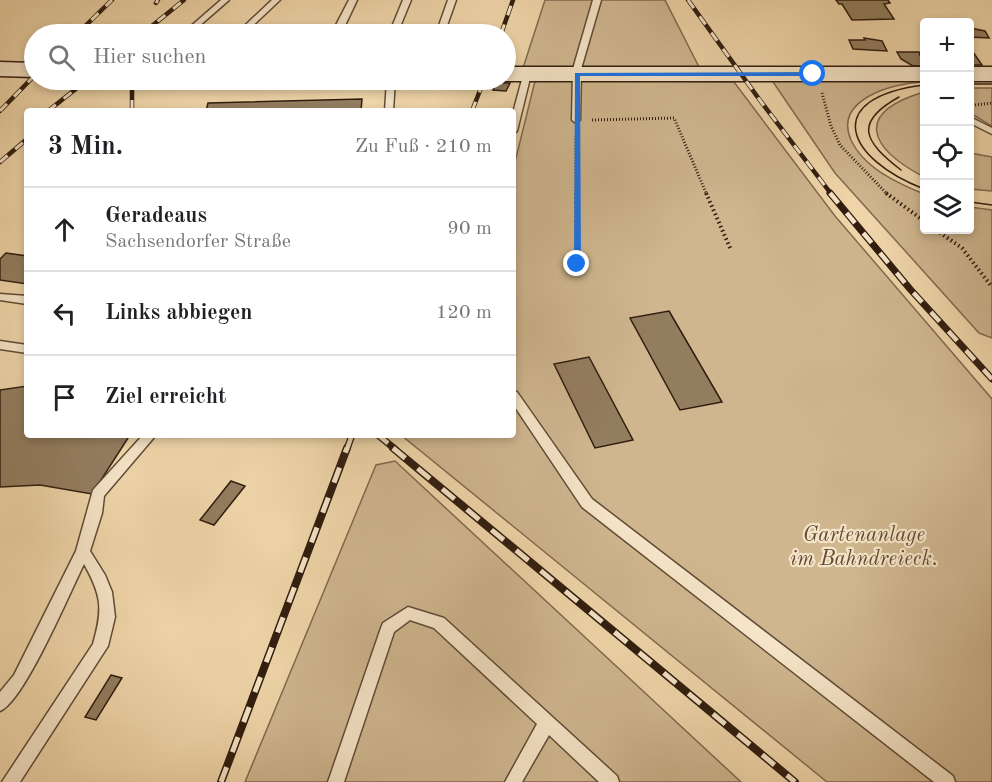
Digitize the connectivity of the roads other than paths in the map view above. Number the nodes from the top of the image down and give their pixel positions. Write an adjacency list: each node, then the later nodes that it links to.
1 (225, 0): 7 (lane)
2 (276, 0): 8 (lane)
3 (353, 0): 9 (lane)
4 (407, 0): 10 (lane)
5 (452, 0): 11 (lane)
6 (597, 0): 15 (lane)
7 (197, 24)
8 (251, 24)
9 (340, 24)
10 (397, 24)
11 (444, 24)
12 (0, 69): 13 (street)
13 (24, 69)
14 (516, 74): 15 (street)
15 (577, 74): 16 (street); 23 (lane)
16 (920, 74)
17 (974, 74): 18 (street)
18 (992, 74)
19 (390, 90): 21 (lane)
20 (515, 90): 22 (lane)
21 (389, 108)
22 (514, 108)
23 (576, 120)
24 (974, 122): 25 (lane)
25 (992, 131)
26 (0, 297): 27 (lane)
27 (24, 300)
28 (0, 345): 29 (lane)
29 (24, 349)
30 (516, 399): 39 (lane)
31 (147, 438): 32 (lane)
32 (83, 550): 33 (lane); 35 (lane)
33 (0, 704)
34 (547, 723): 36 (lane); 37 (lane); 38 (lane)
35 (10, 782)
36 (336, 782)
37 (513, 782)
38 (610, 782)
39 (947, 782)

